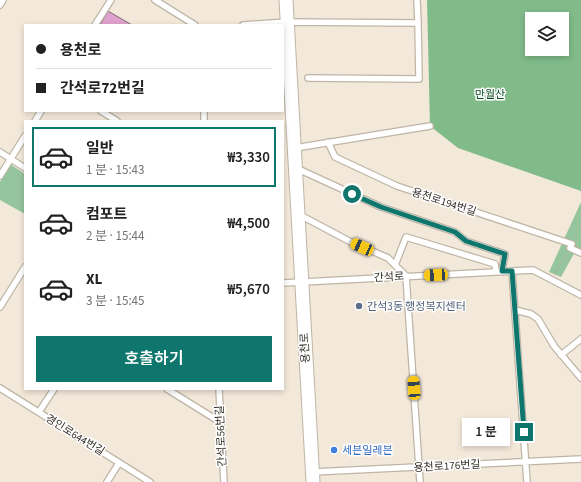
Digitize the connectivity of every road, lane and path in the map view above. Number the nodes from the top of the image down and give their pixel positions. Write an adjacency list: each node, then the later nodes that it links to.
1 (3, 0): 6 (lane)
2 (111, 0): 9 (lane)
3 (155, 0): 10 (lane)
4 (286, 0): 7 (street, 용천로)
5 (417, 0): 8 (lane)
6 (0, 5)
7 (287, 22): 8 (lane); 11 (lane); 18 (street, 용천로)
8 (418, 23): 12 (lane)
9 (96, 24)
10 (193, 24)
11 (258, 24)
12 (308, 78)
13 (103, 112): 14 (lane)
14 (115, 120)
15 (430, 126): 17 (lane)
16 (24, 138): 20 (lane)
17 (328, 142): 18 (lane); 25 (lane, 용천로194번길)
18 (294, 148): 22 (street, 용천로)
19 (0, 152): 20 (lane)
20 (10, 159): 21 (lane); 23 (lane)
21 (24, 167)
22 (295, 168): 24 (street, 용천로); 28 (lane)
23 (0, 176)
24 (298, 214): 26 (lane); 31 (street, 용천로)
25 (581, 253)
26 (395, 265): 28 (lane, 간석로); 30 (lane)
27 (24, 269): 34 (lane)
28 (499, 271): 29 (lane, 간석로); 30 (lane, 간석로)
29 (512, 271): 33 (lane, 간석로); 35 (lane)
30 (406, 276): 31 (lane, 간석로); 48 (lane)
31 (302, 282): 32 (lane, 간석로); 49 (street, 용천로)
32 (284, 283)
33 (581, 295)
34 (0, 307)
35 (515, 310): 37 (lane); 46 (lane)
36 (581, 339): 37 (lane)
37 (561, 355): 38 (lane)
38 (581, 378)
39 (0, 388): 43 (lane, 경인로644번길)
40 (53, 390): 43 (lane)
41 (169, 390): 44 (lane)
42 (218, 390): 44 (lane, 간석로56번길)
43 (39, 412): 47 (lane, 경인로644번길)
44 (220, 422): 52 (lane, 간석로56번길)
45 (581, 459): 46 (lane, 용천로176번길)
46 (526, 462): 48 (lane, 용천로176번길); 54 (lane)
47 (119, 463): 50 (lane); 51 (lane, 경인로644번길)
48 (419, 467): 49 (lane, 용천로176번길); 53 (lane)
49 (313, 477)
50 (107, 482)
51 (150, 482)
52 (224, 482)
53 (420, 482)
54 (527, 482)

